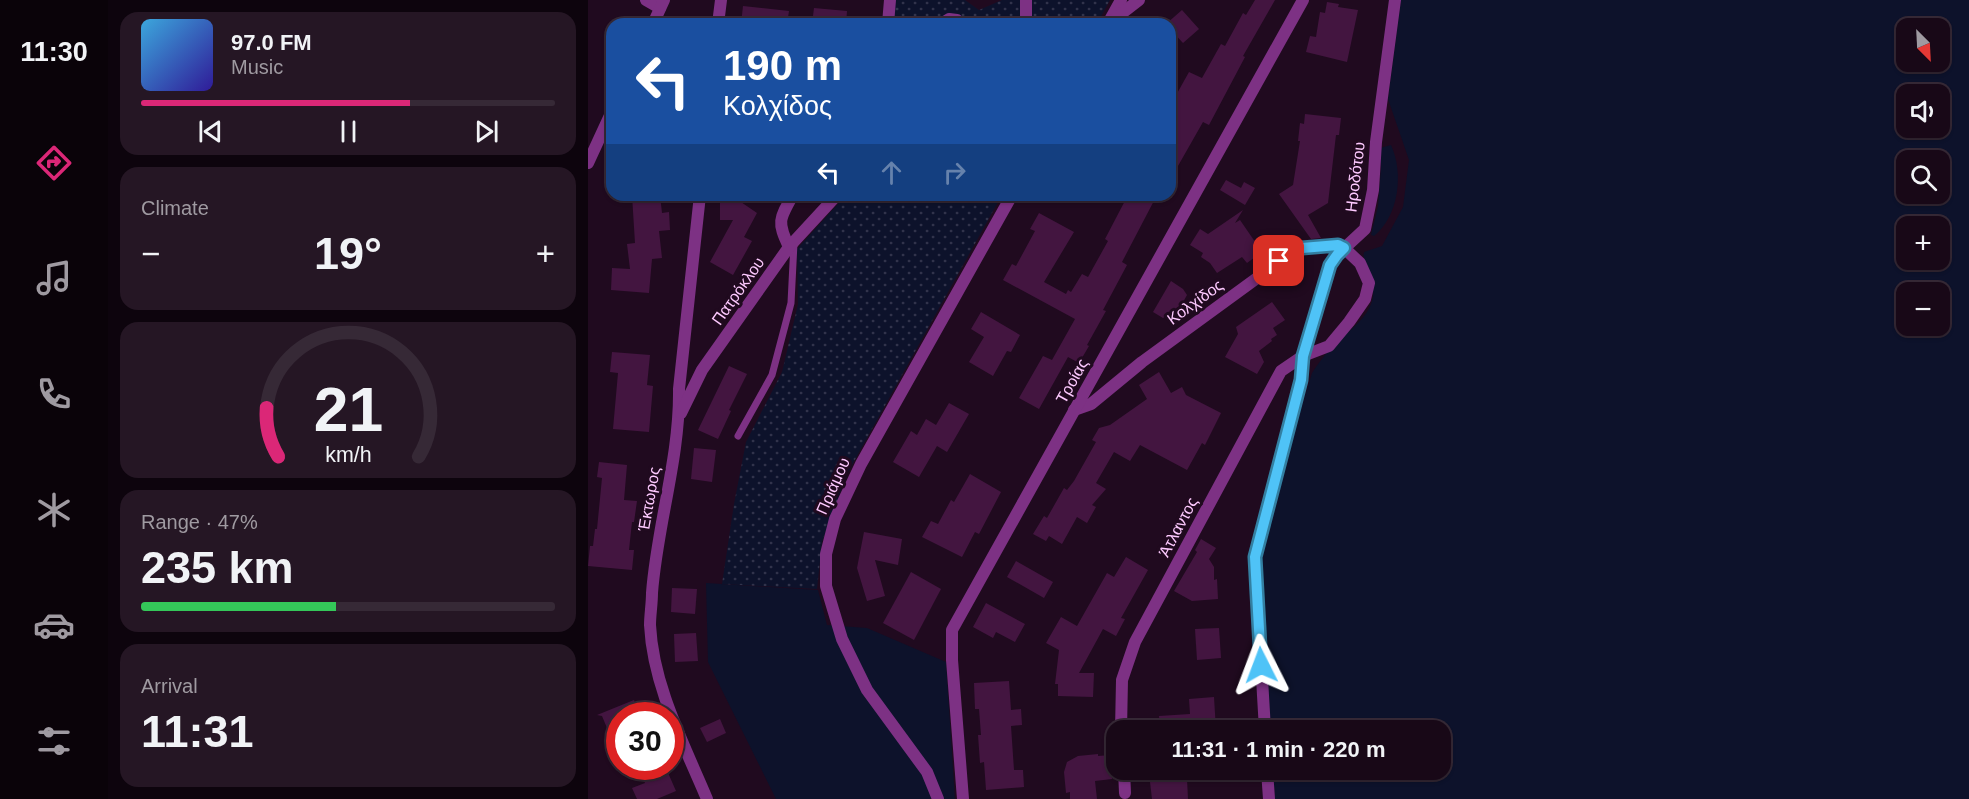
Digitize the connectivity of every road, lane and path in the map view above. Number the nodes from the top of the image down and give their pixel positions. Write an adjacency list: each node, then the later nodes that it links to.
1 (646, 0): 9 (street)
2 (721, 0): 11 (street)
3 (890, 0): 12 (street)
4 (1026, 0): 13 (street)
5 (1121, 0): 14 (street)
6 (1139, 0): 15 (street)
7 (1303, 0): 25 (street, Τροίας)
8 (1395, 0): 23 (street, Ηροδότου)
9 (662, 4): 10 (street)
10 (656, 18)
11 (719, 18)
12 (888, 18)
13 (1026, 18)
14 (1111, 18)
15 (1116, 18)
16 (606, 124): 17 (street)
17 (588, 162)
18 (699, 201): 26 (street, Έκτωρος)
19 (789, 201): 22 (street)
20 (831, 201): 22 (street, Πατρόκλου)
21 (1009, 201): 34 (street, Πριάμου)
22 (792, 244): 26 (street, Πατρόκλου); 27 (lane)
23 (1344, 248): 24 (street, Ηροδότου); 24 (street, Άτλαντος); 25 (street, Κολχίδος)
24 (1303, 356): 28 (street, Άτλαντος); 29 (street, Ηροδότου)
25 (1074, 410): 35 (street, Τροίας)
26 (680, 416): 33 (street, Έκτωρος)
27 (738, 436)
28 (1121, 720)
29 (1264, 720)
30 (1124, 780): 32 (street)
31 (1268, 780): 36 (street)
32 (1125, 793)
33 (706, 799)
34 (938, 799)
35 (963, 799)
36 (1269, 799)

